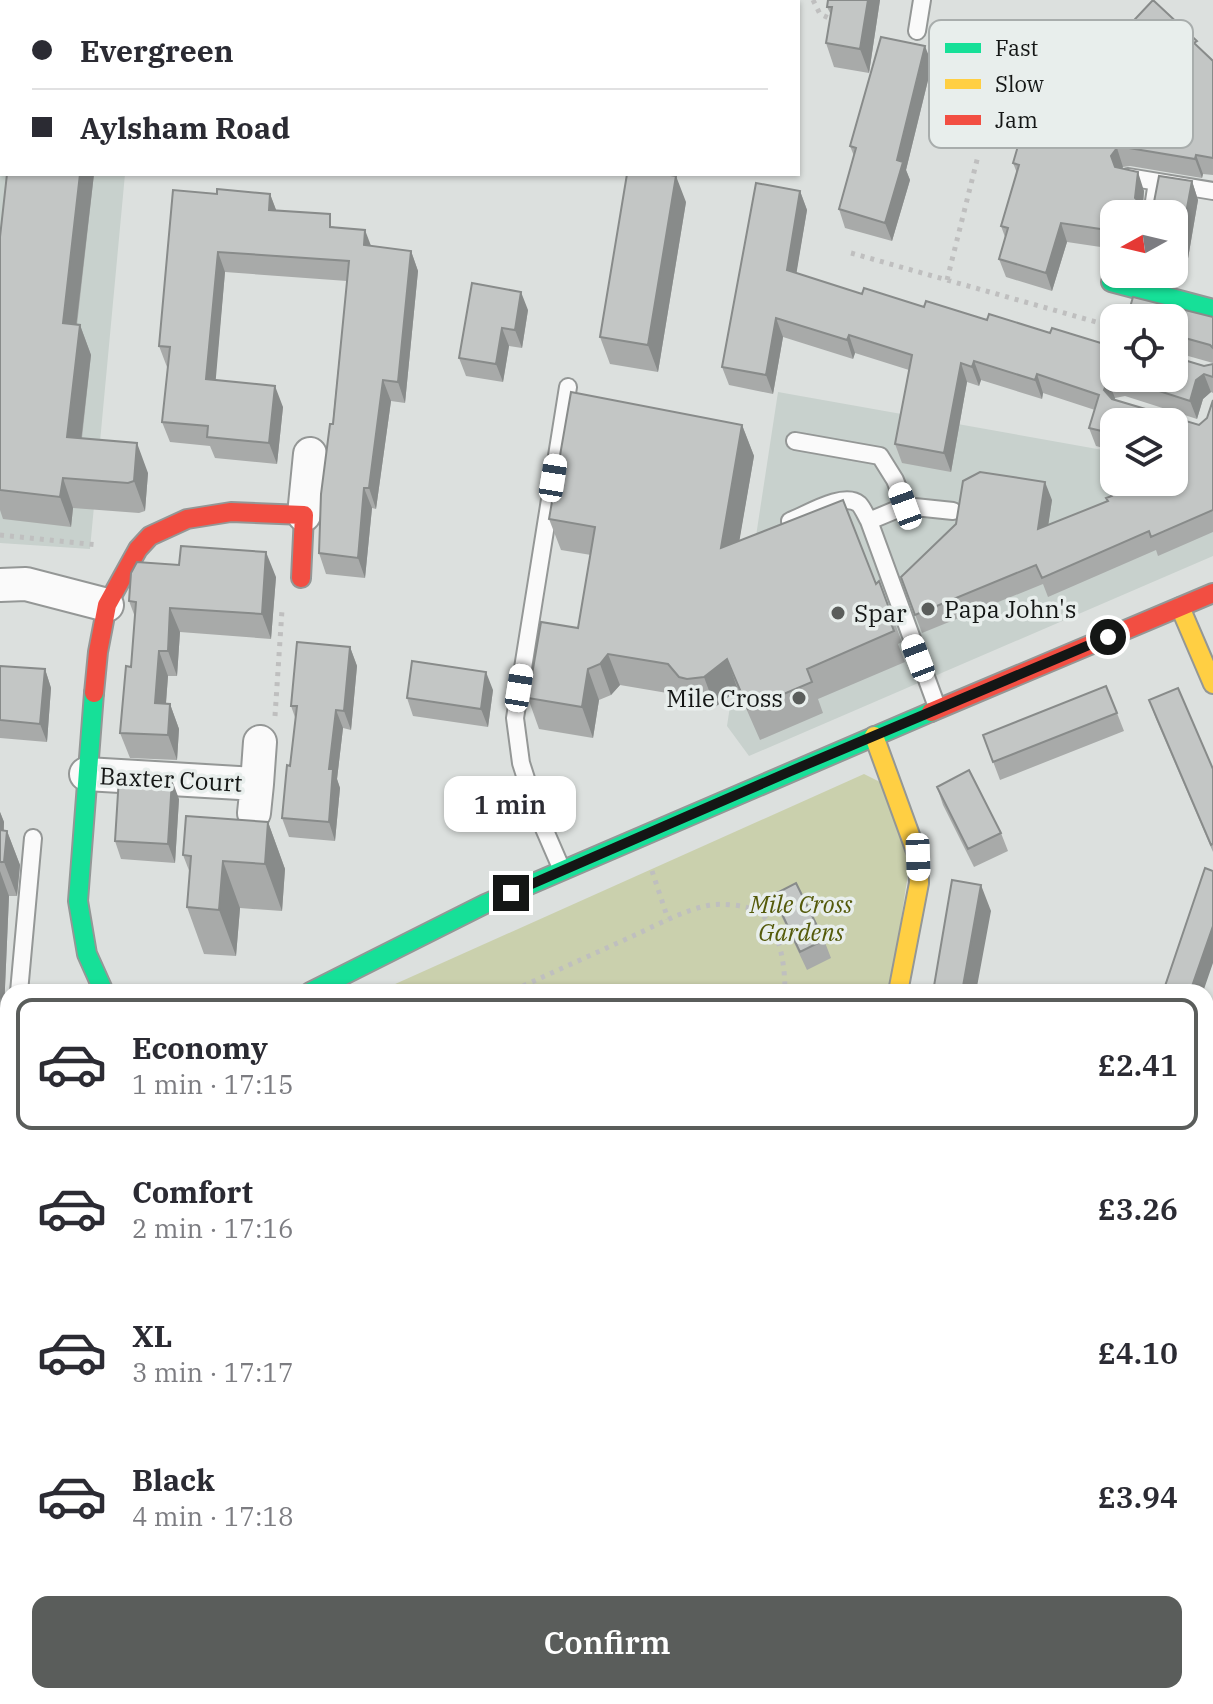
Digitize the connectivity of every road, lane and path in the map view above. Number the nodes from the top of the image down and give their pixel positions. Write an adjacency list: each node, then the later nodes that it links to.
1 (813, 0): 4 (path)
2 (922, 0): 6 (lane)
3 (836, 10): 4 (path)
4 (834, 20): 5 (path)
5 (833, 28)
6 (917, 31)
7 (978, 156): 13 (path)
8 (1128, 177): 9 (lane)
9 (1157, 182): 10 (lane); 11 (lane)
10 (1213, 191)
11 (1154, 200)
12 (851, 253): 13 (path)
13 (947, 280): 16 (path)
14 (1157, 288): 15 (street)
15 (1213, 309)
16 (1100, 323)
17 (568, 387): 39 (lane)
18 (795, 441): 20 (lane)
19 (310, 454): 22 (street)
20 (905, 506): 21 (lane); 23 (lane)
21 (953, 511)
22 (304, 515): 26 (street, Baxter Court); 27 (street)
23 (869, 521): 24 (lane); 33 (lane)
24 (779, 526)
25 (0, 535): 26 (path)
26 (138, 549): 30 (street, Baxter Court)
27 (301, 578): 35 (path)
28 (0, 585): 30 (street)
29 (1213, 593): 31 (street)
30 (107, 605): 36 (street, Baxter Court)
31 (1180, 607): 32 (street); 33 (street)
32 (1213, 684)
33 (937, 709): 34 (street)
34 (874, 736): 37 (street); 46 (street)
35 (260, 742): 36 (street, Baxter Court)
36 (86, 774): 42 (street, Baxter Court)
37 (638, 836): 39 (street); 40 (path)
38 (33, 838): 41 (lane)
39 (563, 871): 43 (street)
40 (668, 919): 44 (path); 45 (path)
41 (20, 984)
42 (100, 984)
43 (333, 984)
44 (527, 984)
45 (785, 984)
46 (900, 984)

